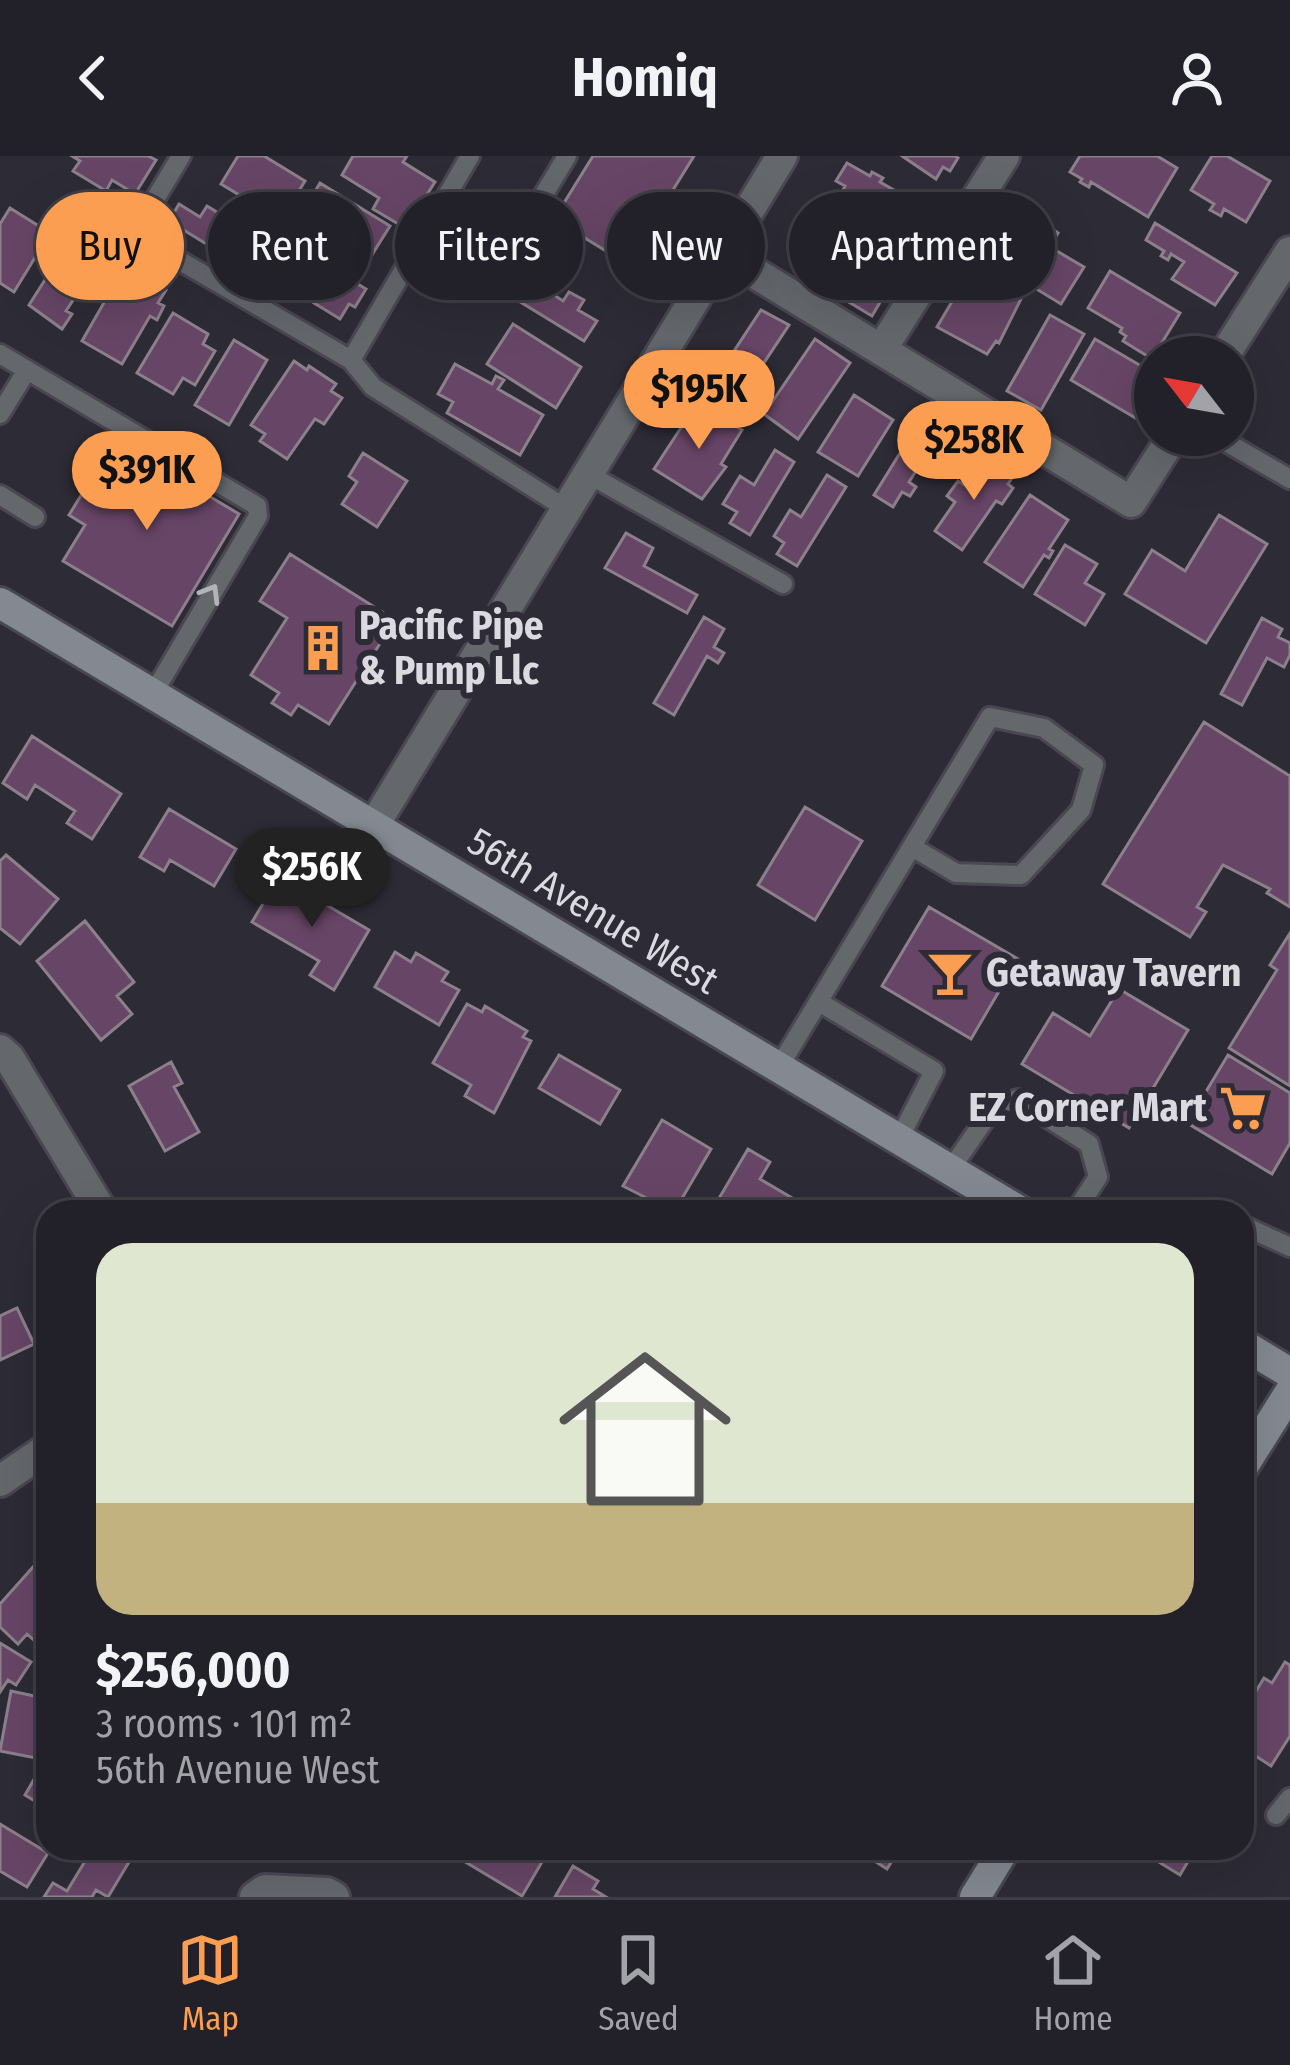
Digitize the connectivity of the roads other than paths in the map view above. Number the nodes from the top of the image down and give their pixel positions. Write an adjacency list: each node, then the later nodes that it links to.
1 (181, 156): 14 (lane)
2 (470, 156): 14 (lane)
3 (568, 156): 6 (lane)
4 (782, 156): 7 (street)
5 (1004, 156): 12 (street)
6 (546, 192)
7 (760, 192)
8 (1290, 252): 11 (street)
9 (765, 279): 12 (street)
10 (693, 300): 19 (street)
11 (1236, 336)
12 (881, 350): 17 (street)
13 (0, 354): 15 (lane)
14 (351, 360): 22 (lane)
15 (27, 370): 16 (lane); 26 (lane, one-way to 15)
16 (0, 414)
17 (1161, 456)
18 (1250, 456): 20 (lane)
19 (588, 473): 22 (street); 24 (lane)
20 (1290, 479)
21 (0, 495): 23 (lane)
22 (567, 509): 27 (street)
23 (35, 517)
24 (783, 584)
25 (2, 610): 26 (main road, 56th Avenue West)
26 (153, 694): 27 (main road, 56th Avenue West)
27 (374, 825): 31 (main road, 56th Avenue West)
28 (912, 847): 28 (lane); 29 (lane)
29 (819, 1001): 31 (lane); 32 (lane)
30 (0, 1050): 34 (street)
31 (779, 1067): 32 (main road, 56th Avenue West)
32 (898, 1139): 33 (main road, 56th Avenue West)
33 (950, 1170): 35 (main road, 56th Avenue West); 36 (lane)
34 (95, 1200)
35 (1001, 1200)
36 (1083, 1200)
37 (1254, 1230): 38 (lane)
38 (1290, 1247)
39 (1254, 1351): 40 (main road)
40 (1290, 1373)
41 (1290, 1392): 42 (main road)
42 (1254, 1449)
43 (36, 1456): 44 (street)
44 (0, 1481)
45 (1290, 1798): 46 (lane)
46 (1276, 1815)
47 (998, 1860): 50 (main road)
48 (255, 1897): 49 (street)
49 (334, 1897)
50 (975, 1897)

